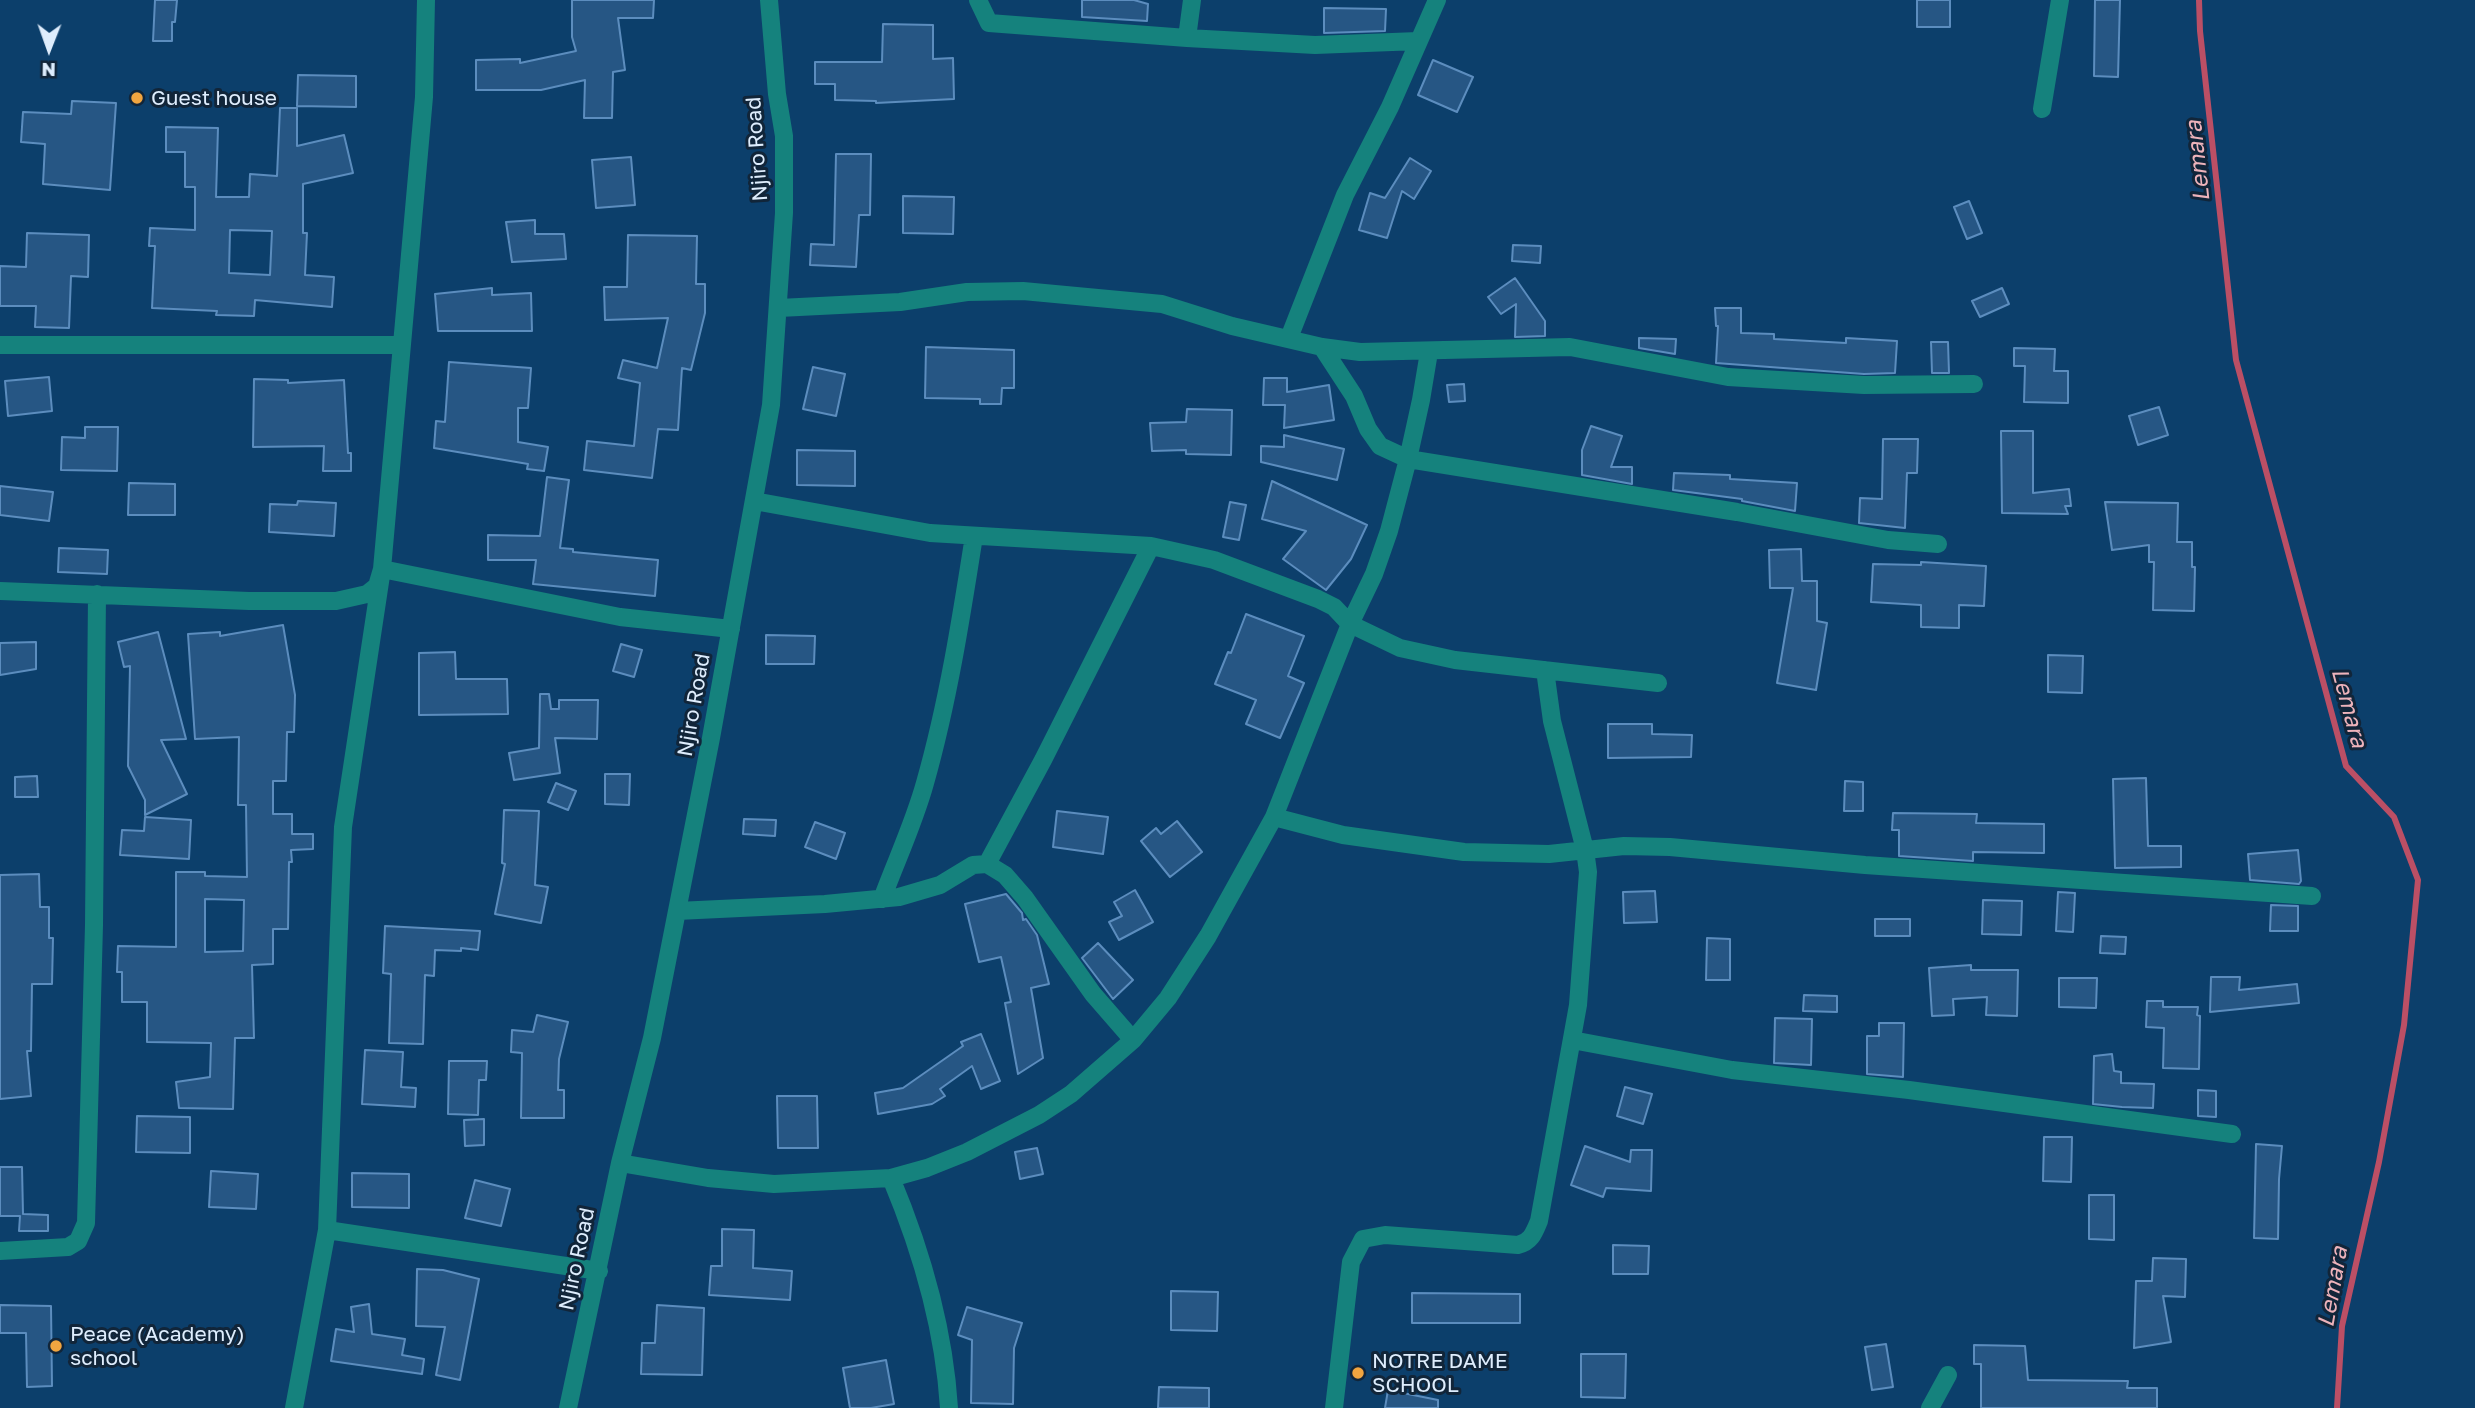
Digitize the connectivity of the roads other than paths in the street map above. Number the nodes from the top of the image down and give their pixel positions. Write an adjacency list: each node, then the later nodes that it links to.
1 (426, 0): 13 (street)
2 (769, 0): 10 (street, Njiro Road)
3 (978, 0): 7 (street)
4 (1192, 0): 7 (street)
5 (1437, 0): 8 (street)
6 (2060, 0): 9 (street)
7 (1187, 38): 8 (street)
8 (1418, 41): 11 (street)
9 (2042, 109)
10 (779, 308): 11 (street); 18 (street, Njiro Road)
11 (1289, 338): 14 (street)
12 (0, 345): 13 (street)
13 (402, 345): 22 (street)
14 (1322, 346): 15 (street); 17 (street)
15 (1429, 352): 16 (street); 17 (street)
16 (1974, 384)
17 (1408, 459): 20 (street); 25 (street)
18 (754, 500): 19 (street); 26 (street, Njiro Road)
19 (974, 536): 21 (street); 33 (street)
20 (1938, 544)
21 (1151, 545): 25 (street); 31 (street)
22 (382, 569): 24 (street); 26 (street); 40 (street)
23 (0, 591): 24 (street)
24 (97, 594): 41 (street)
25 (1350, 624): 27 (street); 29 (street)
26 (731, 629): 34 (street, Njiro Road)
27 (1545, 670): 28 (street); 30 (street)
28 (1658, 683)
29 (1274, 817): 30 (street); 35 (street)
30 (1585, 850): 32 (street); 36 (street)
31 (987, 864): 33 (street); 35 (street)
32 (2312, 896)
33 (882, 899): 34 (street)
34 (677, 911): 38 (street, Njiro Road)
35 (1133, 1040): 39 (street)
36 (1572, 1040): 37 (street); 47 (street)
37 (2232, 1134)
38 (620, 1163): 39 (street); 42 (street, Njiro Road)
39 (891, 1178): 46 (street)
40 (327, 1230): 42 (street); 44 (street)
41 (0, 1251)
42 (599, 1271): 45 (street, Njiro Road)
43 (1948, 1375): 48 (street)
44 (294, 1408)
45 (568, 1408)
46 (949, 1408)
47 (1334, 1408)
48 (1930, 1408)

